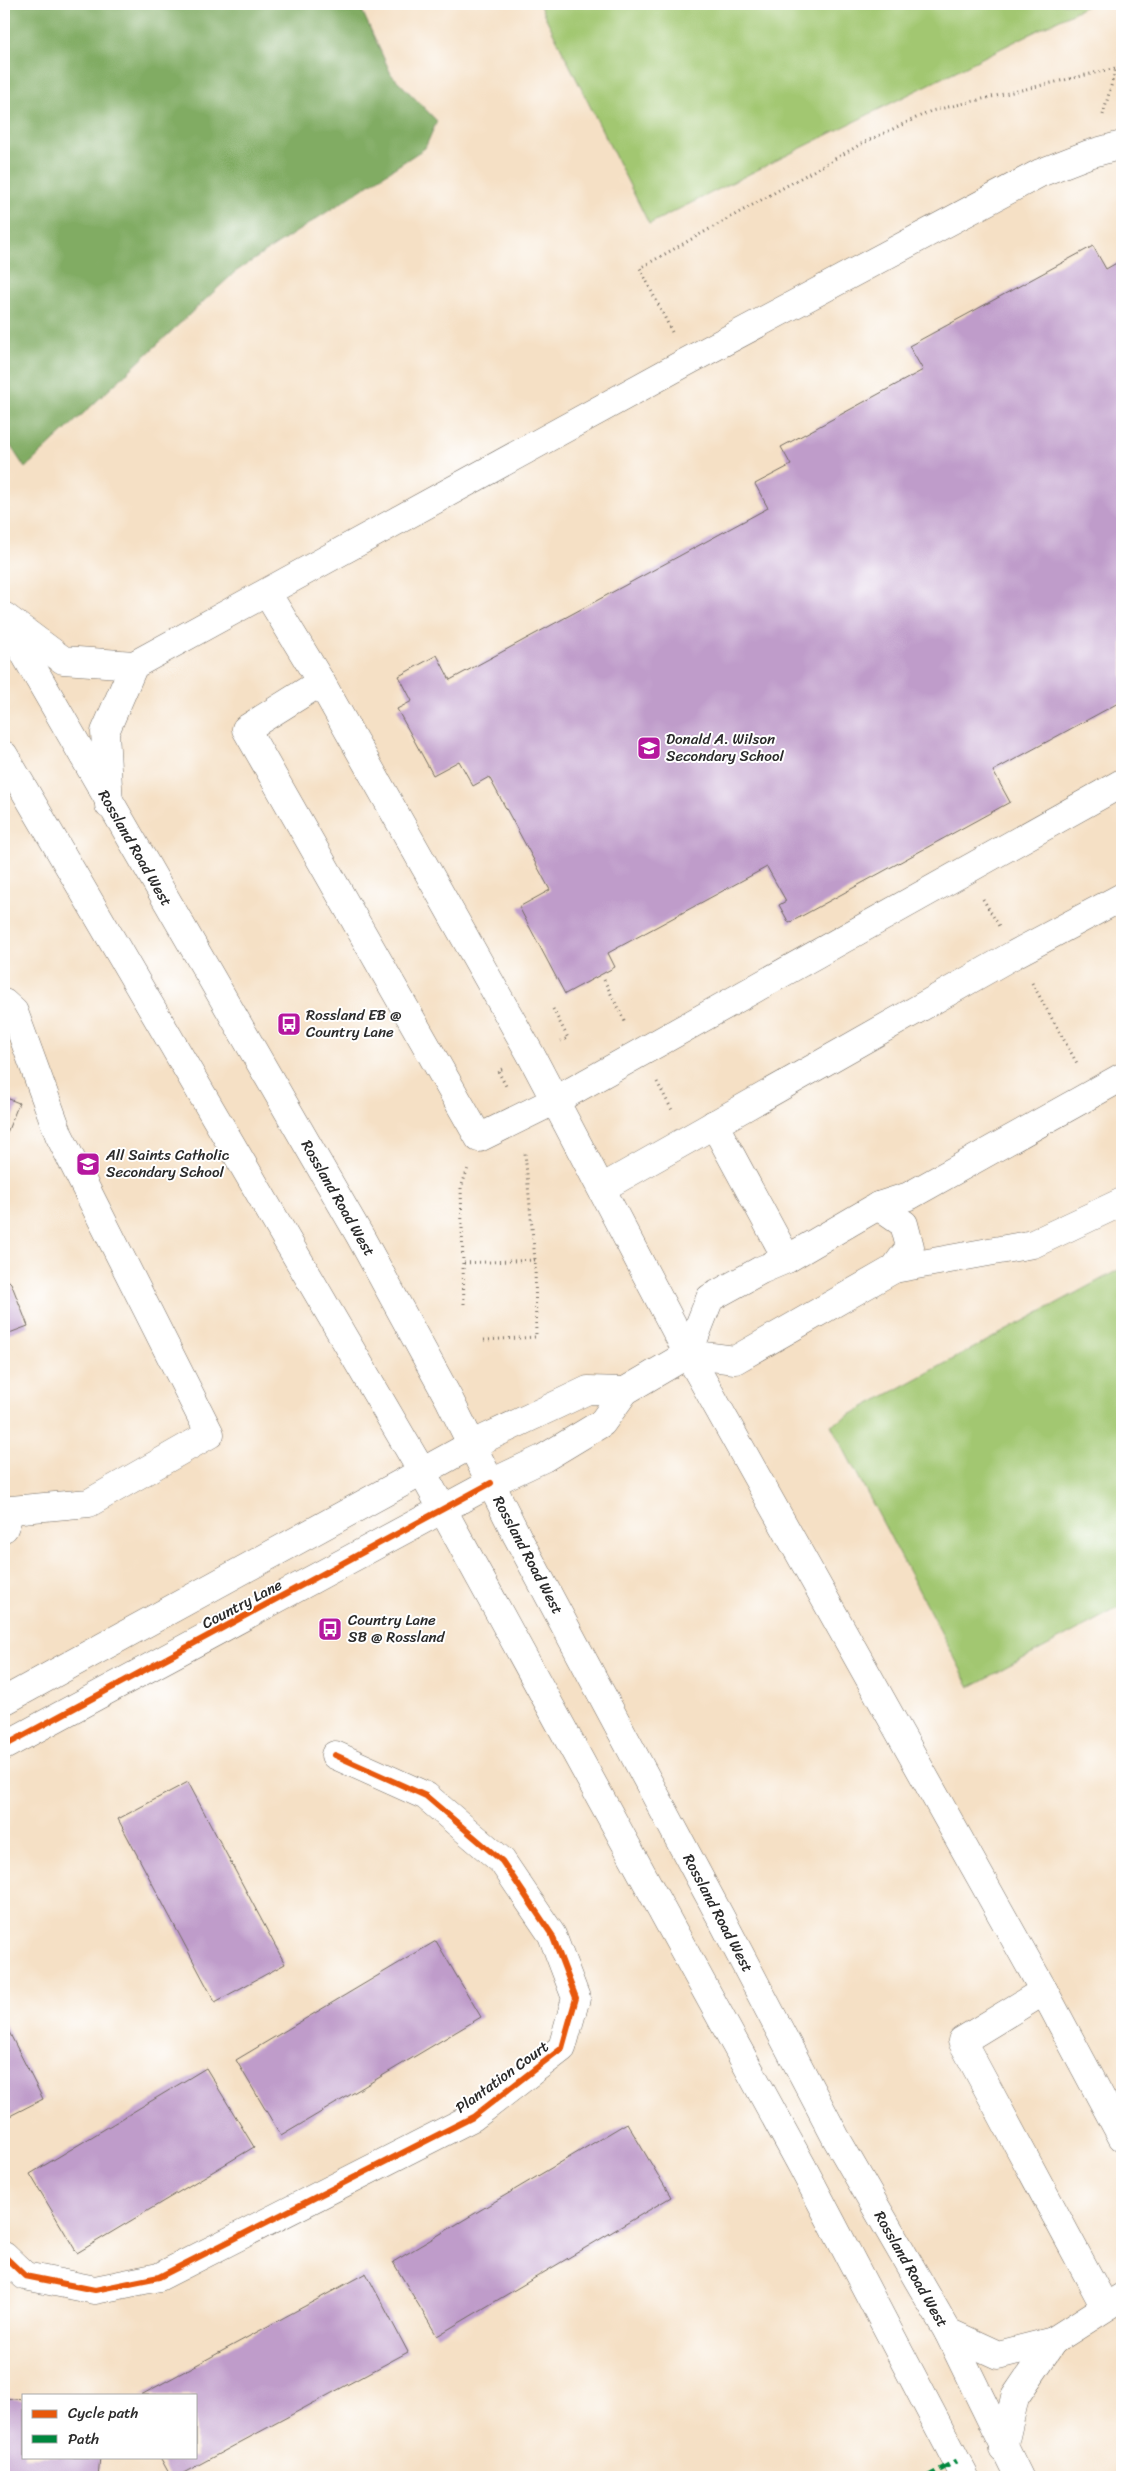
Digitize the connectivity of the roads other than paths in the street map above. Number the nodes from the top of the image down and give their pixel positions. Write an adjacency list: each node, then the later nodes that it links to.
1 (1122, 145): 2 (main road)
2 (267, 593): 4 (main road); 5 (main road)
3 (4, 617): 4 (main road); 8 (main road, Rossland Road West)
4 (134, 665): 8 (main road)
5 (320, 682): 12 (main road); 12 (main road)
6 (4, 755): 22 (main road)
7 (1122, 783): 12 (main road)
8 (109, 805): 21 (main road, Rossland Road West)
9 (1122, 897): 13 (main road)
10 (4, 1003): 25 (main road)
11 (1122, 1077): 16 (main road)
12 (556, 1100): 14 (main road)
13 (714, 1124): 14 (main road); 17 (main road)
14 (602, 1188): 19 (main road)
15 (1122, 1202): 18 (main road)
16 (878, 1206): 17 (main road); 18 (main road)
17 (787, 1260): 19 (main road)
18 (894, 1269): 19 (main road)
19 (688, 1354): 20 (main road); 29 (main road)
20 (625, 1391): 21 (main road, Country Lane); 23 (main road, Country Lane)
21 (471, 1445): 22 (main road, Country Lane); 23 (main road, Rossland Road West)
22 (421, 1470): 24 (main road); 26 (main road, Country Lane)
23 (491, 1483): 24 (main road, Country Lane); 33 (main road, Rossland Road West)
24 (442, 1510): 27 (main road, Country Lane); 36 (main road)
25 (4, 1528)
26 (7, 1691)
27 (4, 1746)
28 (335, 1755): 31 (main road, Plantation Court)
29 (1044, 1991): 30 (main road); 32 (main road)
30 (1122, 2137)
31 (4, 2256)
32 (1114, 2302): 34 (main road)
33 (948, 2332): 34 (main road); 35 (main road, Rossland Road West)
34 (1053, 2341): 35 (main road)
35 (1003, 2448): 37 (main road, Rossland Road West)
36 (965, 2477)
37 (1019, 2477)

